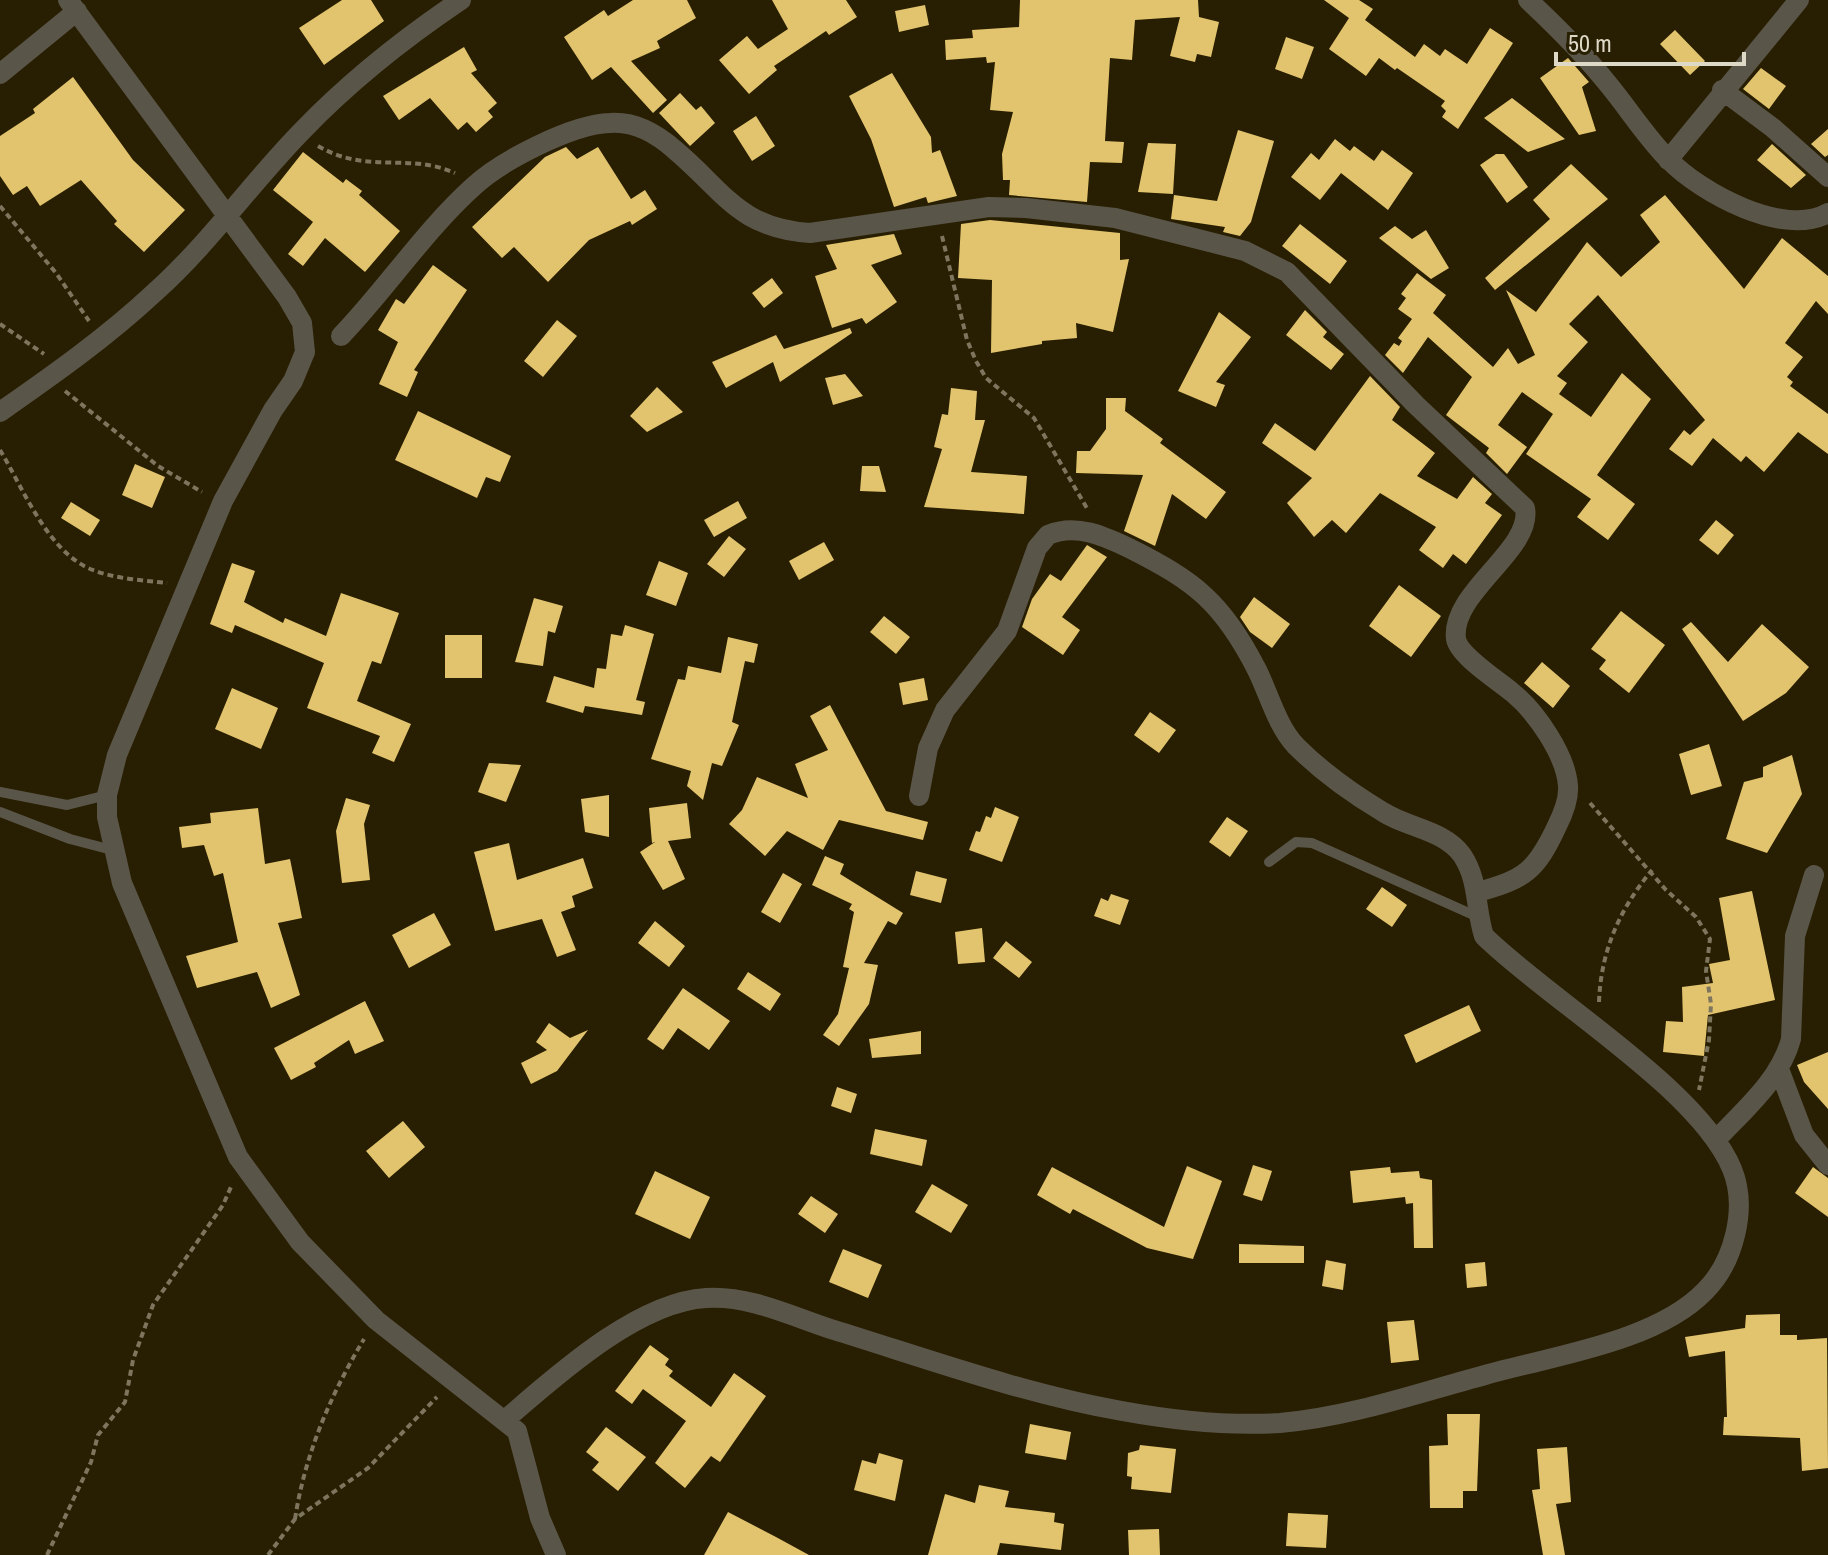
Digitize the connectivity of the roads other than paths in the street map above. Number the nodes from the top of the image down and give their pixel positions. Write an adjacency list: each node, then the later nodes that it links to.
1 (461, 0): 10 (street)
2 (1528, 0): 7 (street)
3 (1799, 0): 6 (street)
4 (72, 6): 5 (street); 10 (street)
5 (0, 74)
6 (1722, 90): 7 (street); 8 (street)
7 (1668, 160): 9 (street)
8 (1828, 177)
9 (1828, 213)
10 (227, 218): 12 (street); 14 (street)
11 (341, 336): 20 (street)
12 (0, 412)
13 (0, 792): 14 (lane)
14 (107, 795): 17 (street)
15 (919, 796): 20 (street)
16 (0, 812): 17 (lane)
17 (112, 850): 25 (street)
18 (1269, 862): 21 (lane)
19 (1814, 875): 22 (street)
20 (1478, 892): 21 (street)
21 (1478, 917): 23 (street)
22 (1779, 1069): 23 (street); 24 (street)
23 (1717, 1139): 25 (street)
24 (1828, 1165)
25 (506, 1419): 26 (street)
26 (556, 1555)

